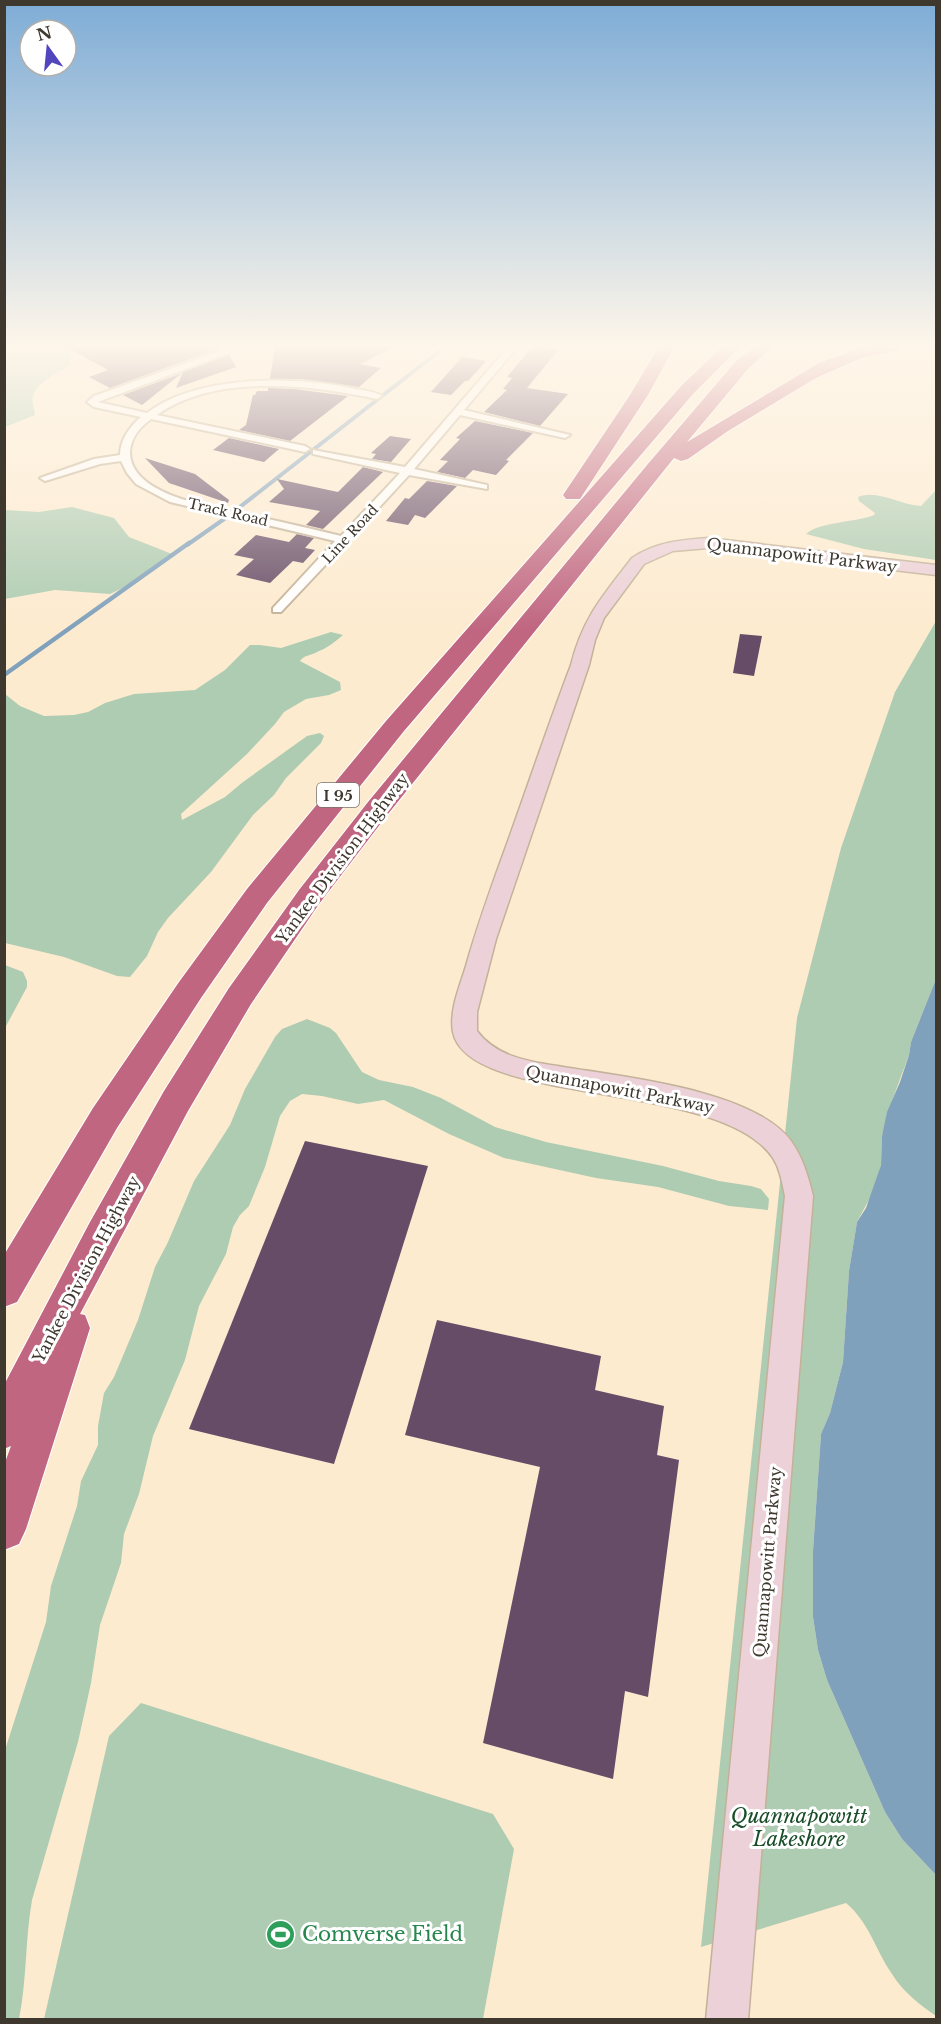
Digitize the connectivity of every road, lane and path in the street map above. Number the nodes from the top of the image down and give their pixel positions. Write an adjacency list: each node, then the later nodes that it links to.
1 (128, 440): 10 (street)
2 (265, 440): 8 (street)
3 (432, 440): 11 (street, Line Road)
4 (610, 440): 18 (highway)
5 (644, 440): 18 (highway, I 95)
6 (678, 440): 14 (highway, Yankee Division Highway / I 95)
7 (699, 440): 14 (highway)
8 (305, 449)
9 (317, 452): 11 (street)
10 (125, 457): 12 (street); 15 (street, Track Road)
11 (406, 472): 13 (street); 15 (street, Line Road)
12 (45, 478)
13 (483, 487)
14 (626, 504): 19 (highway, Yankee Division Highway / I 95)
15 (345, 540): 17 (street, Line Road)
16 (936, 570): 23 (street, Quannapowitt Parkway)
17 (277, 610)
18 (487, 622): 20 (highway, I 95)
19 (103, 1233): 21 (highway, Yankee Division Highway / I 95); 22 (highway)
20 (4, 1290)
21 (4, 1429)
22 (4, 1529)
23 (727, 2019)

